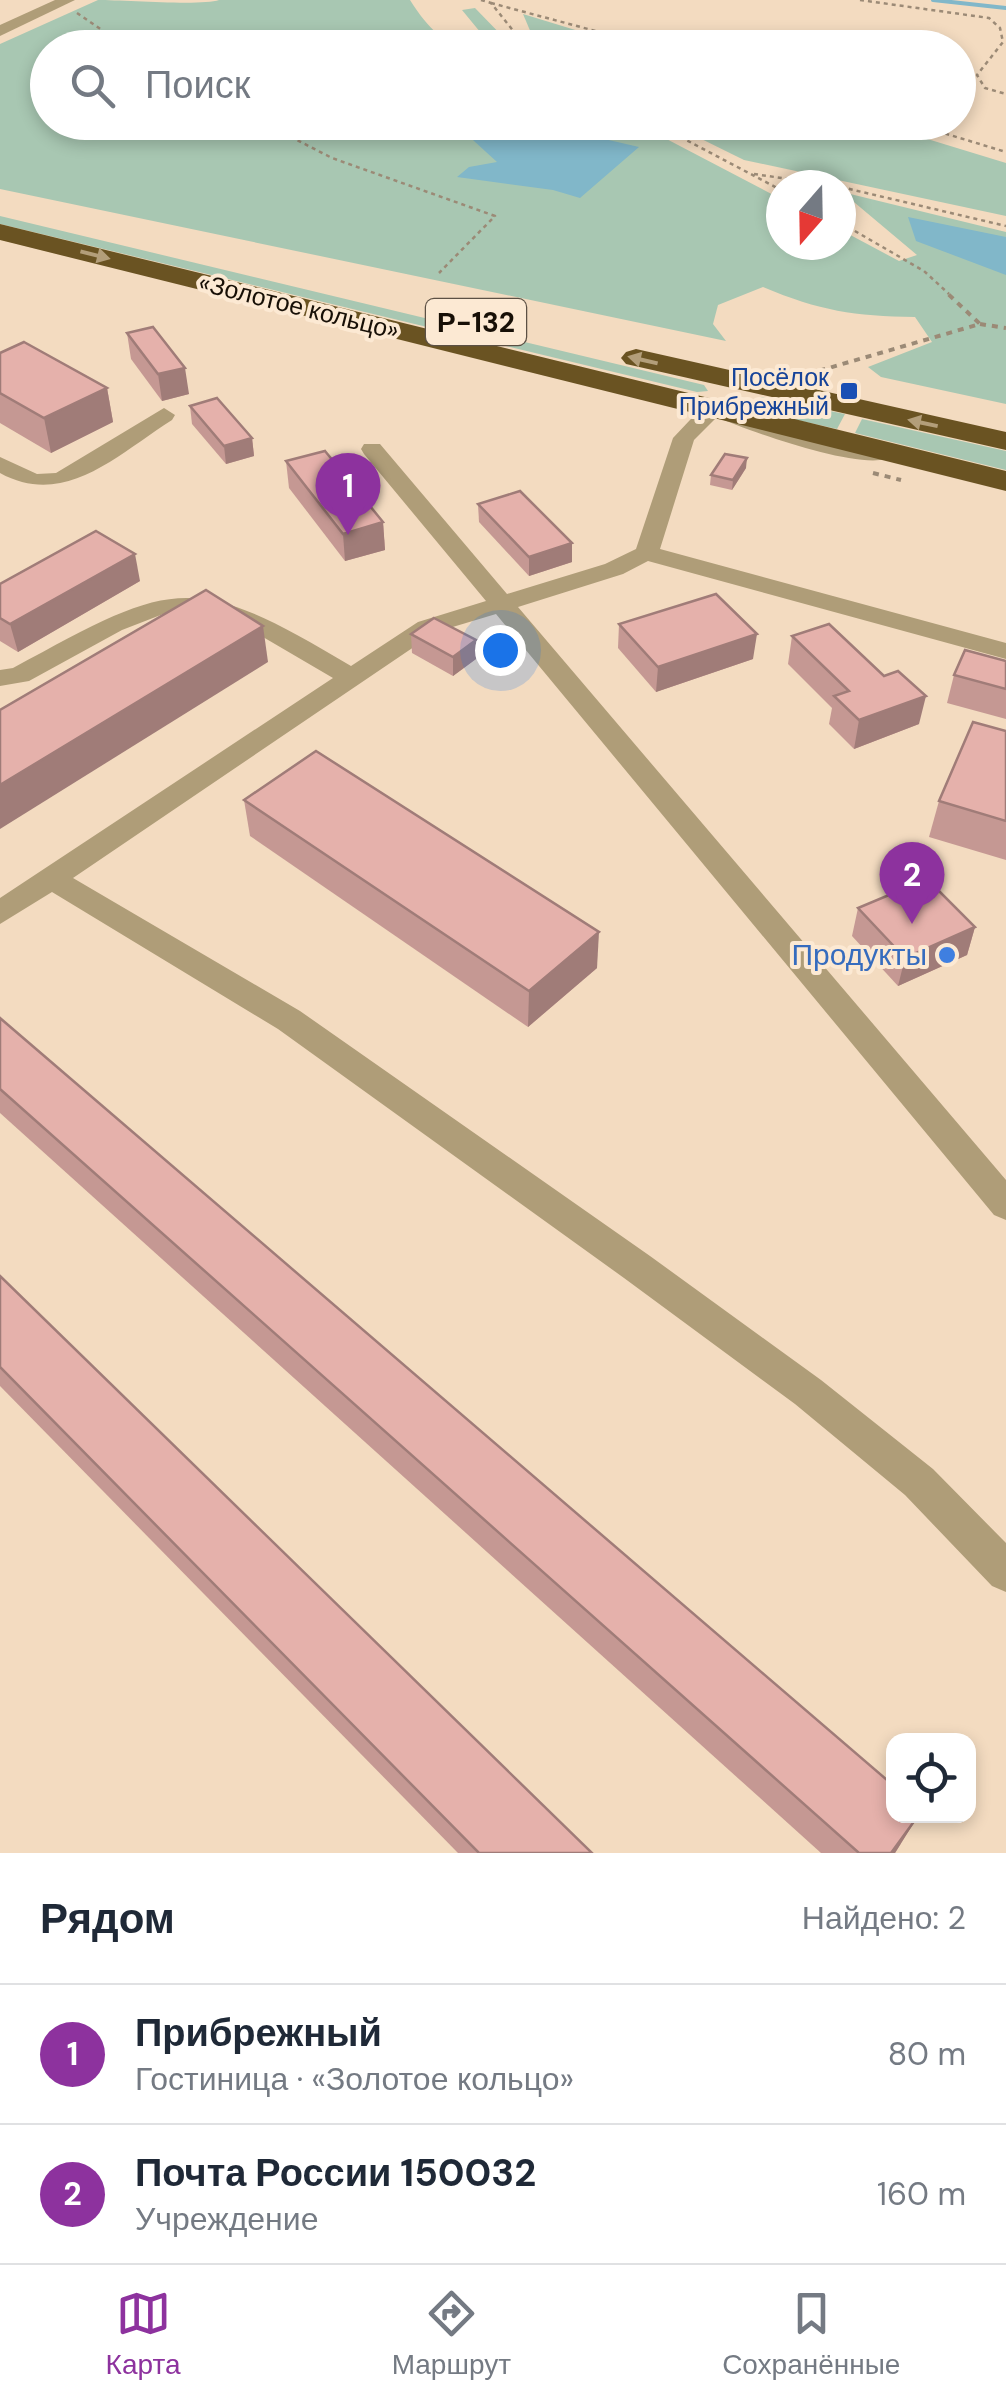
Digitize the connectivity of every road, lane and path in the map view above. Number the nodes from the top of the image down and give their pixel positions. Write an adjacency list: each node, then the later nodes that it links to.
1 (481, 0): 4 (path)
2 (860, 0): 9 (path)
3 (65, 1): 5 (path); 8 (street)
4 (491, 3): 6 (path); 7 (path)
5 (104, 30)
6 (513, 30)
7 (592, 30)
8 (0, 32)
9 (1006, 94)
10 (297, 140): 22 (path)
11 (686, 140): 14 (path)
12 (967, 140): 13 (path)
13 (1006, 152)
14 (750, 174): 15 (path); 16 (path)
15 (766, 176)
16 (766, 182)
17 (856, 191): 19 (path)
18 (0, 210): 25 (highway, «Золотое кольцо» / Р-132)
19 (1006, 226)
20 (856, 231): 23 (path)
21 (0, 232): 29 (highway, «Золотое кольцо» / Р-132, one-way to 29)
22 (438, 273)
23 (980, 324): 24 (path); 27 (path)
24 (1006, 328)
25 (530, 334)
26 (606, 352): 28 (highway, one-way to 26)
27 (805, 375)
28 (738, 382): 29 (highway); 31 (highway, one-way to 28)
29 (714, 408): 34 (highway, «Золотое кольцо» / Р-132); 35 (street)
30 (164, 415): 33 (street)
31 (1006, 441)
32 (372, 450): 36 (street)
33 (0, 464)
34 (1006, 480)
35 (646, 553): 36 (street); 37 (street)
36 (500, 604): 39 (street); 42 (street)
37 (1006, 651)
38 (0, 678): 39 (street)
39 (352, 678): 40 (street)
40 (54, 880): 41 (street); 43 (street)
41 (0, 913)
42 (1006, 1205)
43 (1006, 1572)

